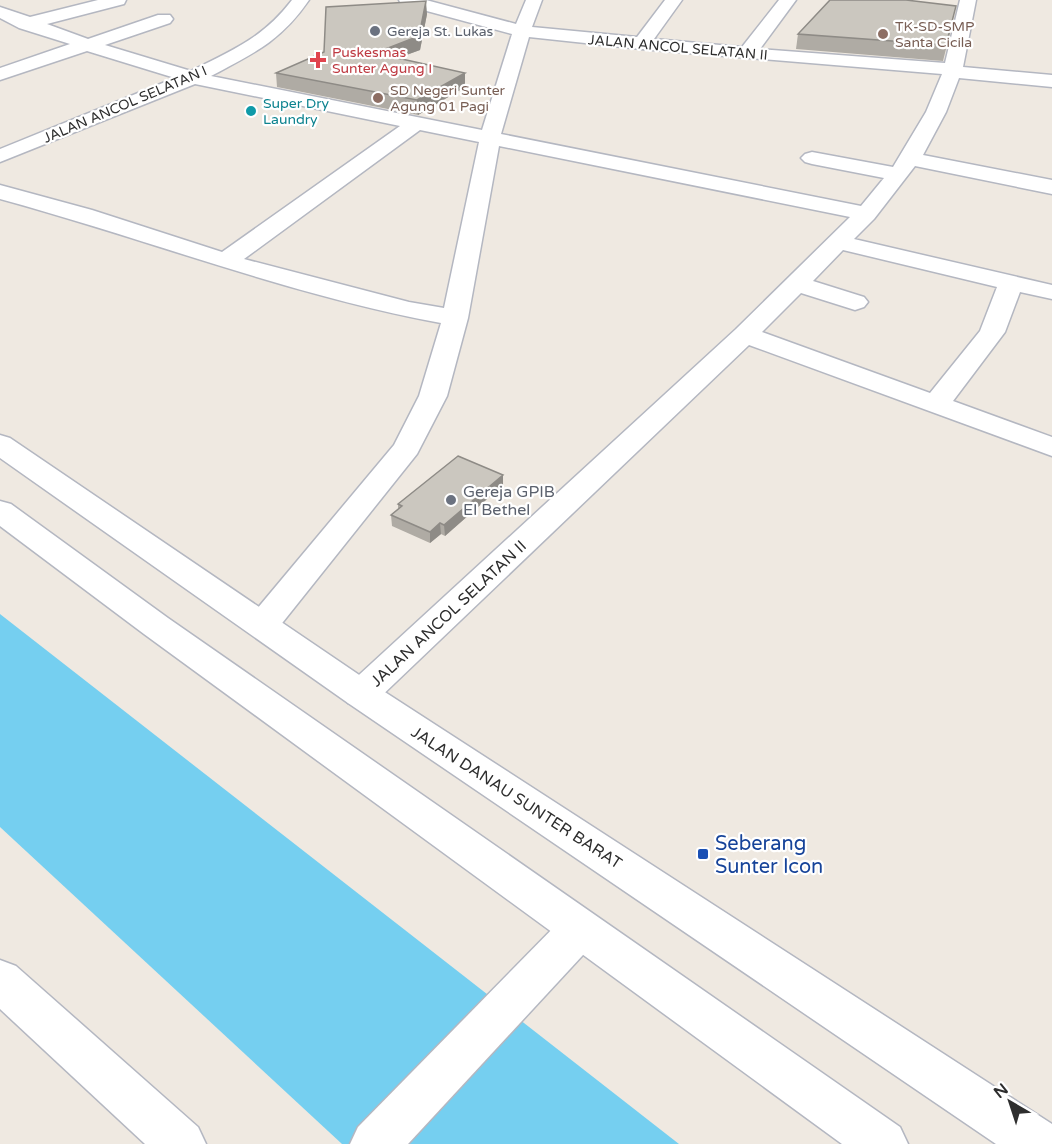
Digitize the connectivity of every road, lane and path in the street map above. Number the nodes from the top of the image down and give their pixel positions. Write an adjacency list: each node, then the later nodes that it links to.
1 (118, 0): 10 (street)
2 (301, 0): 18 (street, JALAN ANCOL SELATAN I)
3 (407, 0): 12 (street, JALAN ANCOL SELATAN II)
4 (534, 0): 12 (street)
5 (674, 0): 13 (street)
6 (788, 0): 15 (street)
7 (968, 0): 16 (street, JALAN ANCOL SELATAN II)
8 (0, 12): 10 (street)
9 (164, 20): 14 (street)
10 (28, 24): 11 (street); 14 (street)
11 (0, 32)
12 (522, 32): 13 (street, JALAN ANCOL SELATAN II); 21 (street)
13 (641, 44): 15 (street, JALAN ANCOL SELATAN II)
14 (88, 45): 17 (street); 18 (street)
15 (747, 53): 16 (street, JALAN ANCOL SELATAN II)
16 (952, 70): 19 (street, JALAN ANCOL SELATAN II); 24 (street, JALAN ANCOL SELATAN II)
17 (0, 74)
18 (194, 78): 20 (street); 22 (street, JALAN ANCOL SELATAN I)
19 (1052, 81)
20 (417, 123): 21 (street); 29 (street)
21 (490, 137): 27 (street); 34 (street)
22 (0, 156)
23 (812, 158): 24 (street)
24 (904, 167): 25 (street); 27 (street, JALAN ANCOL SELATAN II)
25 (1052, 187)
26 (0, 192): 29 (street)
27 (866, 214): 28 (street, JALAN ANCOL SELATAN II)
28 (838, 242): 30 (street); 31 (street, JALAN ANCOL SELATAN II)
29 (225, 261): 34 (street)
30 (1011, 283): 32 (street); 36 (street)
31 (796, 284): 33 (street); 35 (street, JALAN ANCOL SELATAN II)
32 (1052, 292)
33 (855, 302)
34 (455, 318): 40 (street)
35 (745, 335): 36 (street); 41 (street, JALAN ANCOL SELATAN II)
36 (936, 404): 38 (street)
37 (0, 444): 40 (street, JALAN DANAU SUNTER BARAT)
38 (1052, 447)
39 (0, 511): 42 (street)
40 (263, 624): 41 (street, JALAN DANAU SUNTER BARAT)
41 (361, 694): 47 (street, JALAN DANAU SUNTER BARAT)
42 (580, 929): 45 (street); 46 (street)
43 (5, 995): 44 (street)
44 (182, 1144)
45 (375, 1144)
46 (883, 1144)
47 (1039, 1144)

